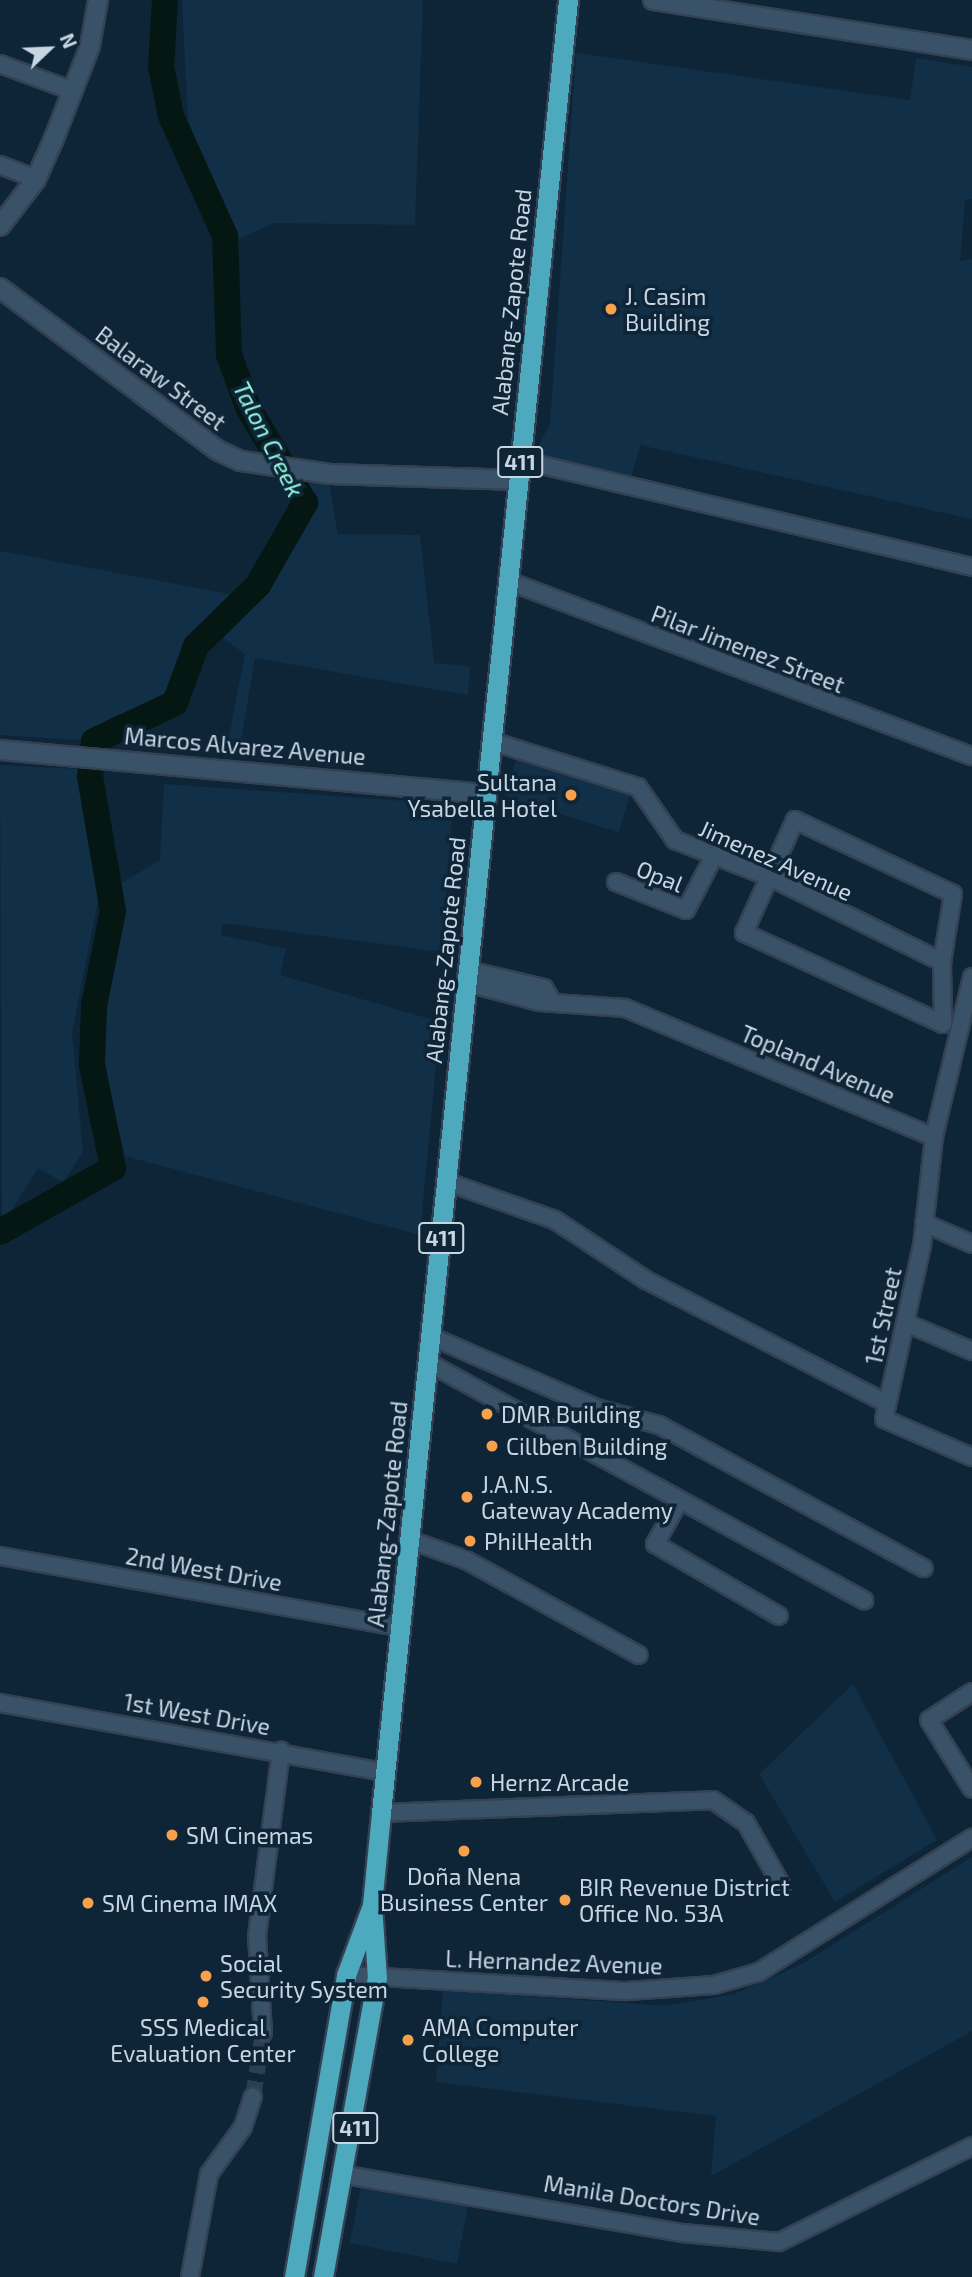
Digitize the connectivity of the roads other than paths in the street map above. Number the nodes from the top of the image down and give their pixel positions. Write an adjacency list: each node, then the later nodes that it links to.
1 (568, 0): 11 (highway, Alabang-Zapote Road / 411)
2 (653, 0): 4 (street)
3 (94, 2): 6 (street)
4 (972, 50)
5 (0, 64): 6 (street)
6 (73, 91): 8 (street)
7 (0, 165): 8 (street)
8 (36, 179): 9 (street)
9 (0, 226)
10 (0, 288): 12 (street, Balaraw Street)
11 (520, 460): 12 (highway, Alabang-Zapote Road / 411); 13 (street)
12 (518, 480): 14 (highway, Alabang-Zapote Road / 411)
13 (972, 567)
14 (508, 581): 15 (highway, Alabang-Zapote Road / 411); 17 (street, Pilar Jimenez Street)
15 (491, 741): 18 (highway, Alabang-Zapote Road / 411); 19 (street, Jimenez Avenue)
16 (0, 750): 18 (street, Marcos Alvarez Avenue)
17 (972, 756)
18 (486, 794): 23 (highway, Alabang-Zapote Road / 411)
19 (715, 854): 20 (street, Jimenez Avenue); 21 (street, Opal)
20 (772, 878): 22 (street, Jimenez Avenue); 22 (street); 22 (street)
21 (616, 882)
22 (942, 962)
23 (468, 977): 25 (street, Topland Avenue); 26 (highway, Alabang-Zapote Road / 411)
24 (972, 977): 25 (street)
25 (934, 1137): 27 (street)
26 (447, 1182): 30 (highway, Alabang-Zapote Road / 411); 33 (street)
27 (924, 1223): 28 (street); 29 (street, 1st Street)
28 (972, 1244)
29 (906, 1322): 31 (street); 33 (street, 1st Street)
30 (430, 1336): 32 (highway, Alabang-Zapote Road / 411); 38 (street)
31 (972, 1351)
32 (427, 1362): 35 (street); 36 (highway, Alabang-Zapote Road / 411)
33 (885, 1411): 34 (street)
34 (972, 1457)
35 (678, 1503): 39 (street); 40 (street)
36 (410, 1540): 41 (highway, Alabang-Zapote Road / 411); 42 (street)
37 (0, 1556): 41 (street, 2nd West Drive)
38 (924, 1568)
39 (864, 1600)
40 (779, 1616)
41 (400, 1627): 46 (highway, Alabang-Zapote Road / 411)
42 (639, 1655)
43 (972, 1692): 47 (street)
44 (0, 1703): 45 (street, 1st West Drive)
45 (281, 1752): 46 (street, 1st West Drive); 54 (street)
46 (385, 1772): 48 (highway, Alabang-Zapote Road / 411)
47 (972, 1789)
48 (381, 1813): 50 (street); 51 (highway, Alabang-Zapote Road / 411)
49 (972, 1838): 53 (street, L. Hernandez Avenue)
50 (782, 1885)
51 (372, 1905): 52 (highway, Alabang-Zapote Road / 411); 53 (highway, Alabang-Zapote Road / 411)
52 (346, 1975): 53 (street, L. Hernandez Avenue); 59 (highway, Alabang-Zapote Road / 411)
53 (377, 1978): 57 (highway, Alabang-Zapote Road / 411)
54 (263, 2033)
55 (253, 2097): 58 (street)
56 (972, 2146): 57 (street, Manila Doctors Drive)
57 (346, 2175): 60 (highway, Alabang-Zapote Road / 411)
58 (190, 2277)
59 (294, 2277)
60 (323, 2277)

